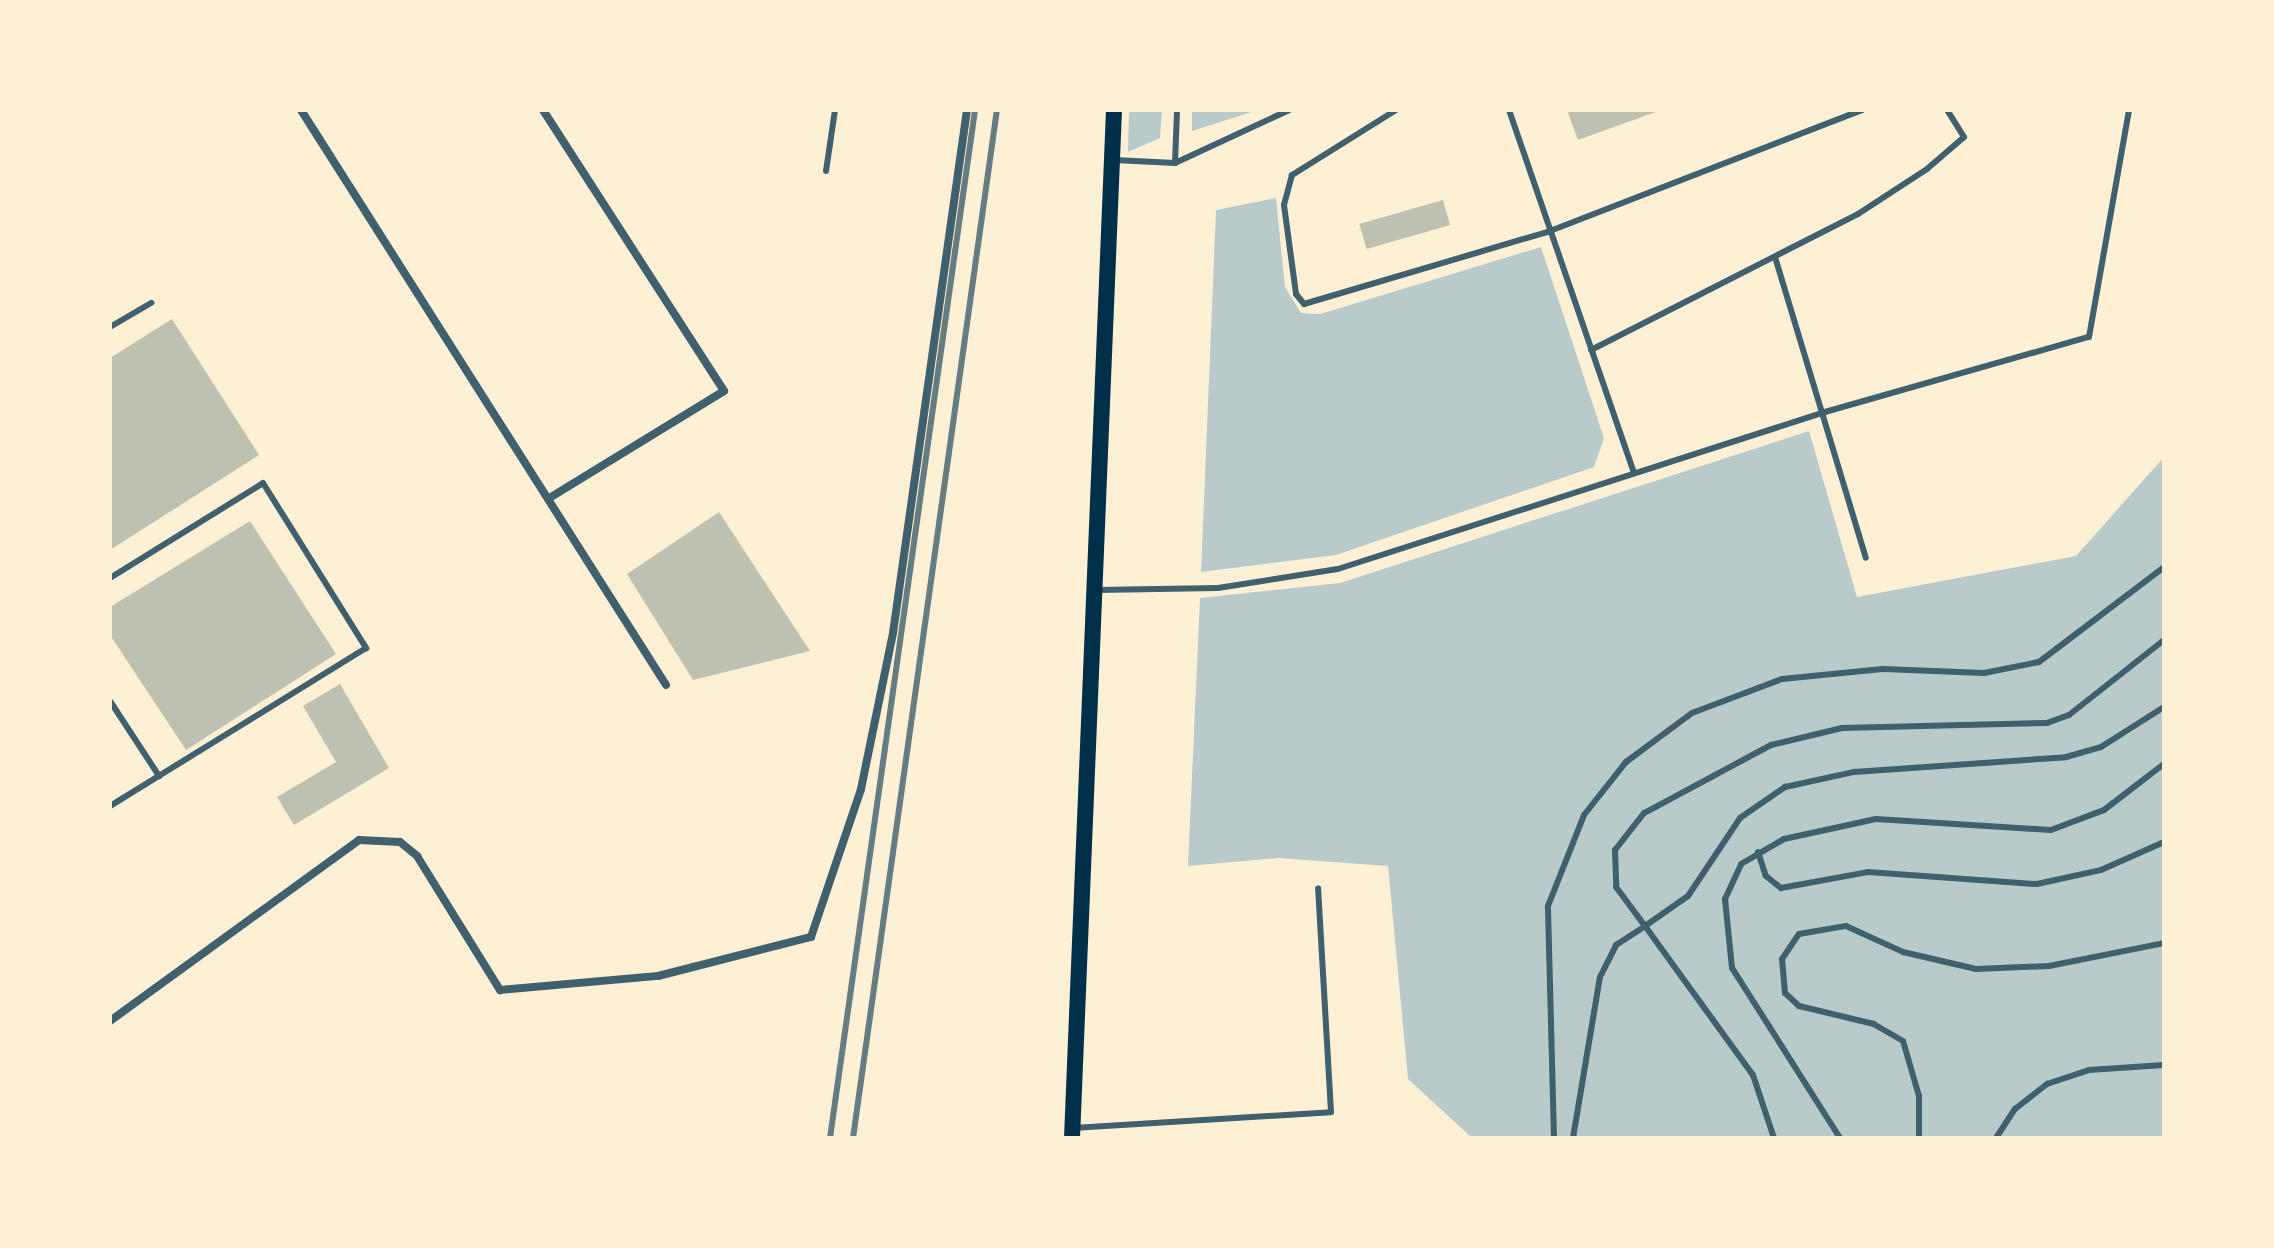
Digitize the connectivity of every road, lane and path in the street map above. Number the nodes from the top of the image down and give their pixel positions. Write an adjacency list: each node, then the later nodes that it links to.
1 (301, 110): 23 (street)
2 (543, 110): 23 (street)
3 (835, 110): 15 (lane)
4 (967, 110): 40 (street)
5 (1114, 110): 13 (main road)
6 (1177, 110): 14 (lane)
7 (1289, 110): 14 (lane)
8 (1396, 110): 16 (lane)
9 (1509, 110): 16 (lane)
10 (1862, 110): 16 (lane)
11 (1947, 110): 17 (lane)
12 (2129, 110): 21 (lane)
13 (1112, 160): 14 (lane); 27 (main road)
14 (1175, 163)
15 (826, 171)
16 (1550, 231): 20 (lane)
17 (1775, 257): 20 (lane); 21 (lane)
18 (151, 303): 19 (lane)
19 (110, 327)
20 (1591, 350): 22 (lane)
21 (1825, 412): 22 (lane); 24 (lane)
22 (1634, 473): 27 (lane)
23 (548, 499): 29 (street)
24 (1866, 558)
25 (2164, 567): 44 (lane)
26 (110, 578): 33 (lane)
27 (1093, 590): 43 (main road)
28 (2164, 640): 38 (lane)
29 (666, 685)
30 (110, 701): 33 (lane)
31 (2164, 707): 38 (lane)
32 (2164, 764): 36 (lane)
33 (159, 776): 34 (lane)
34 (110, 806)
35 (2164, 842): 36 (lane)
36 (1758, 852): 47 (lane)
37 (1318, 888): 43 (lane)
38 (1645, 926): 45 (lane); 46 (lane)
39 (2164, 943): 48 (lane)
40 (114, 1009): 41 (street)
41 (110, 1021)
42 (2164, 1065): 49 (lane)
43 (1073, 1133)
44 (1554, 1138)
45 (1573, 1138)
46 (1774, 1138)
47 (1840, 1138)
48 (1919, 1138)
49 (1996, 1138)

